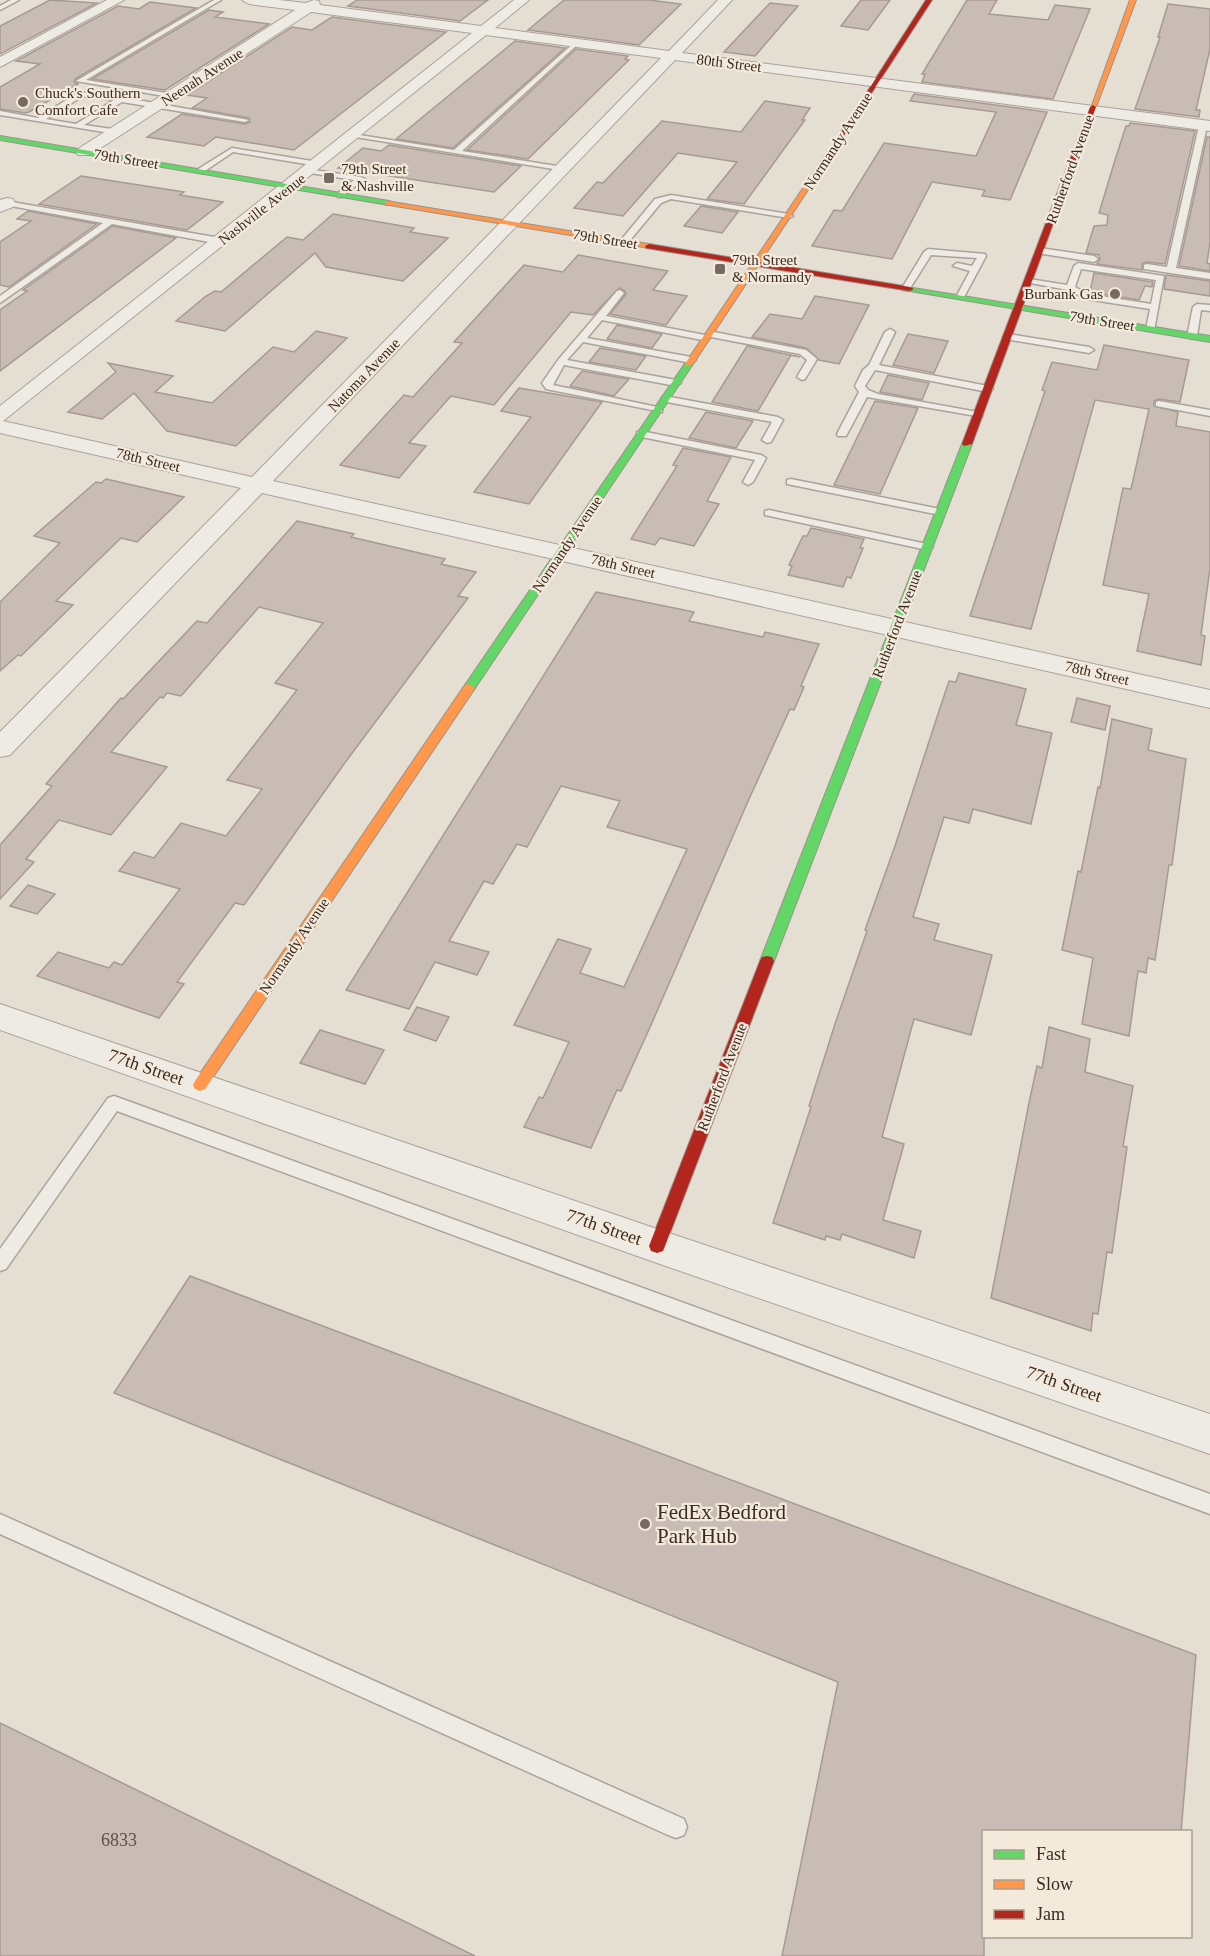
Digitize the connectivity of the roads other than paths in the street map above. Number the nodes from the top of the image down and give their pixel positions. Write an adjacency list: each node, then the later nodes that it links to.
1 (16, 0): 10 (lane)
2 (117, 0): 14 (street)
3 (218, 0): 16 (lane)
4 (249, 0): 9 (street, 80th Street)
5 (522, 0): 11 (street, Nashville Avenue)
6 (725, 0): 13 (street, Natoma Avenue)
7 (929, 0): 15 (street, Normandy Avenue)
8 (1133, 0): 19 (street, Rutherford Avenue)
9 (313, 4): 11 (street, 80th Street); 16 (street, Neenah Avenue)
10 (0, 8)
11 (484, 31): 12 (street, 80th Street); 26 (street, Nashville Avenue)
12 (576, 43): 13 (street, 80th Street); 29 (lane)
13 (672, 56): 15 (street, 80th Street); 31 (street, Natoma Avenue)
14 (0, 63)
15 (876, 82): 19 (street, 80th Street); 36 (street, Normandy Avenue)
16 (173, 96): 18 (street, Neenah Avenue)
17 (121, 99): 18 (lane); 21 (lane); 23 (lane)
18 (157, 106): 22 (lane); 25 (street, Neenah Avenue)
19 (1092, 111): 24 (street, 80th Street); 41 (street, Rutherford Avenue)
20 (0, 113): 21 (lane)
21 (39, 120): 23 (lane)
22 (245, 120)
23 (77, 126): 25 (lane)
24 (1207, 126): 47 (lane)
25 (116, 132): 28 (street, Neenah Avenue)
26 (352, 136): 29 (lane); 30 (street, Nashville Avenue)
27 (0, 138): 28 (street, 79th Street)
28 (84, 152): 32 (street, 79th Street)
29 (456, 152): 31 (lane)
30 (314, 167): 32 (lane); 33 (street, Nashville Avenue); 34 (lane)
31 (563, 169): 38 (street, Natoma Avenue)
32 (199, 171): 33 (street, 79th Street)
33 (290, 186): 34 (street, 79th Street); 39 (street, Nashville Avenue)
34 (342, 195): 38 (street, 79th Street)
35 (2, 204): 37 (lane)
36 (789, 216): 40 (lane); 44 (street, Normandy Avenue)
37 (110, 222): 39 (lane); 54 (lane)
38 (512, 223): 40 (street, 79th Street); 85 (street, Natoma Avenue)
39 (220, 241): 78 (street, Nashville Avenue)
40 (624, 242): 44 (street, 79th Street)
41 (1040, 251): 47 (lane); 49 (street, Rutherford Avenue)
42 (923, 260): 43 (lane); 46 (lane); 50 (lane)
43 (935, 262)
44 (757, 264): 50 (street, 79th Street); 61 (street, Normandy Avenue)
45 (957, 266): 46 (lane)
46 (975, 269): 53 (lane)
47 (1171, 270): 48 (lane)
48 (1210, 276)
49 (1029, 282): 51 (lane); 55 (street, Rutherford Avenue)
50 (906, 288): 53 (street, 79th Street)
51 (1070, 288): 56 (lane); 56 (lane)
52 (620, 293): 58 (lane)
53 (960, 297): 55 (street, 79th Street)
54 (0, 300)
55 (1020, 307): 59 (street, 79th Street); 63 (street, Rutherford Avenue)
56 (1155, 307): 59 (lane)
57 (1210, 308): 62 (lane)
58 (599, 317): 61 (lane); 64 (lane)
59 (1151, 329): 62 (street, 79th Street)
60 (890, 332): 69 (lane)
61 (708, 336): 67 (street, Normandy Avenue); 70 (lane)
62 (1192, 336): 65 (street, 79th Street)
63 (1008, 337): 66 (lane); 72 (street, Rutherford Avenue)
64 (580, 339): 67 (lane); 68 (lane)
65 (1210, 339)
66 (1089, 350)
67 (691, 360): 71 (street, Normandy Avenue)
68 (561, 362): 71 (lane); 74 (lane)
69 (873, 367): 72 (lane); 73 (lane)
70 (802, 377)
71 (676, 383): 74 (street, Normandy Avenue)
72 (988, 388): 77 (street, Rutherford Avenue)
73 (864, 392): 77 (lane); 81 (lane)
74 (661, 404): 80 (street, Normandy Avenue); 82 (lane)
75 (1159, 404): 76 (lane)
76 (1210, 413)
77 (978, 415): 86 (street, Rutherford Avenue)
78 (0, 416)
79 (0, 427): 85 (street, 78th Street)
80 (641, 434): 83 (lane); 89 (street, Normandy Avenue)
81 (842, 434)
82 (767, 440)
83 (748, 482)
84 (791, 482): 86 (lane)
85 (257, 484): 89 (street, 78th Street); 92 (street, Natoma Avenue)
86 (940, 512): 88 (street, Rutherford Avenue)
87 (769, 513): 88 (lane)
88 (927, 547): 90 (street, Rutherford Avenue)
89 (561, 553): 90 (street, 78th Street); 94 (street, Normandy Avenue)
90 (896, 627): 91 (street, 78th Street); 95 (street, Rutherford Avenue)
91 (1210, 699)
92 (0, 748)
93 (0, 1017): 94 (street, 77th Street)
94 (200, 1085): 95 (street, 77th Street)
95 (657, 1246): 97 (street, 77th Street)
96 (0, 1263): 98 (lane)
97 (1210, 1434)
98 (1210, 1504)
99 (0, 1524): 100 (lane)
100 (676, 1827)

